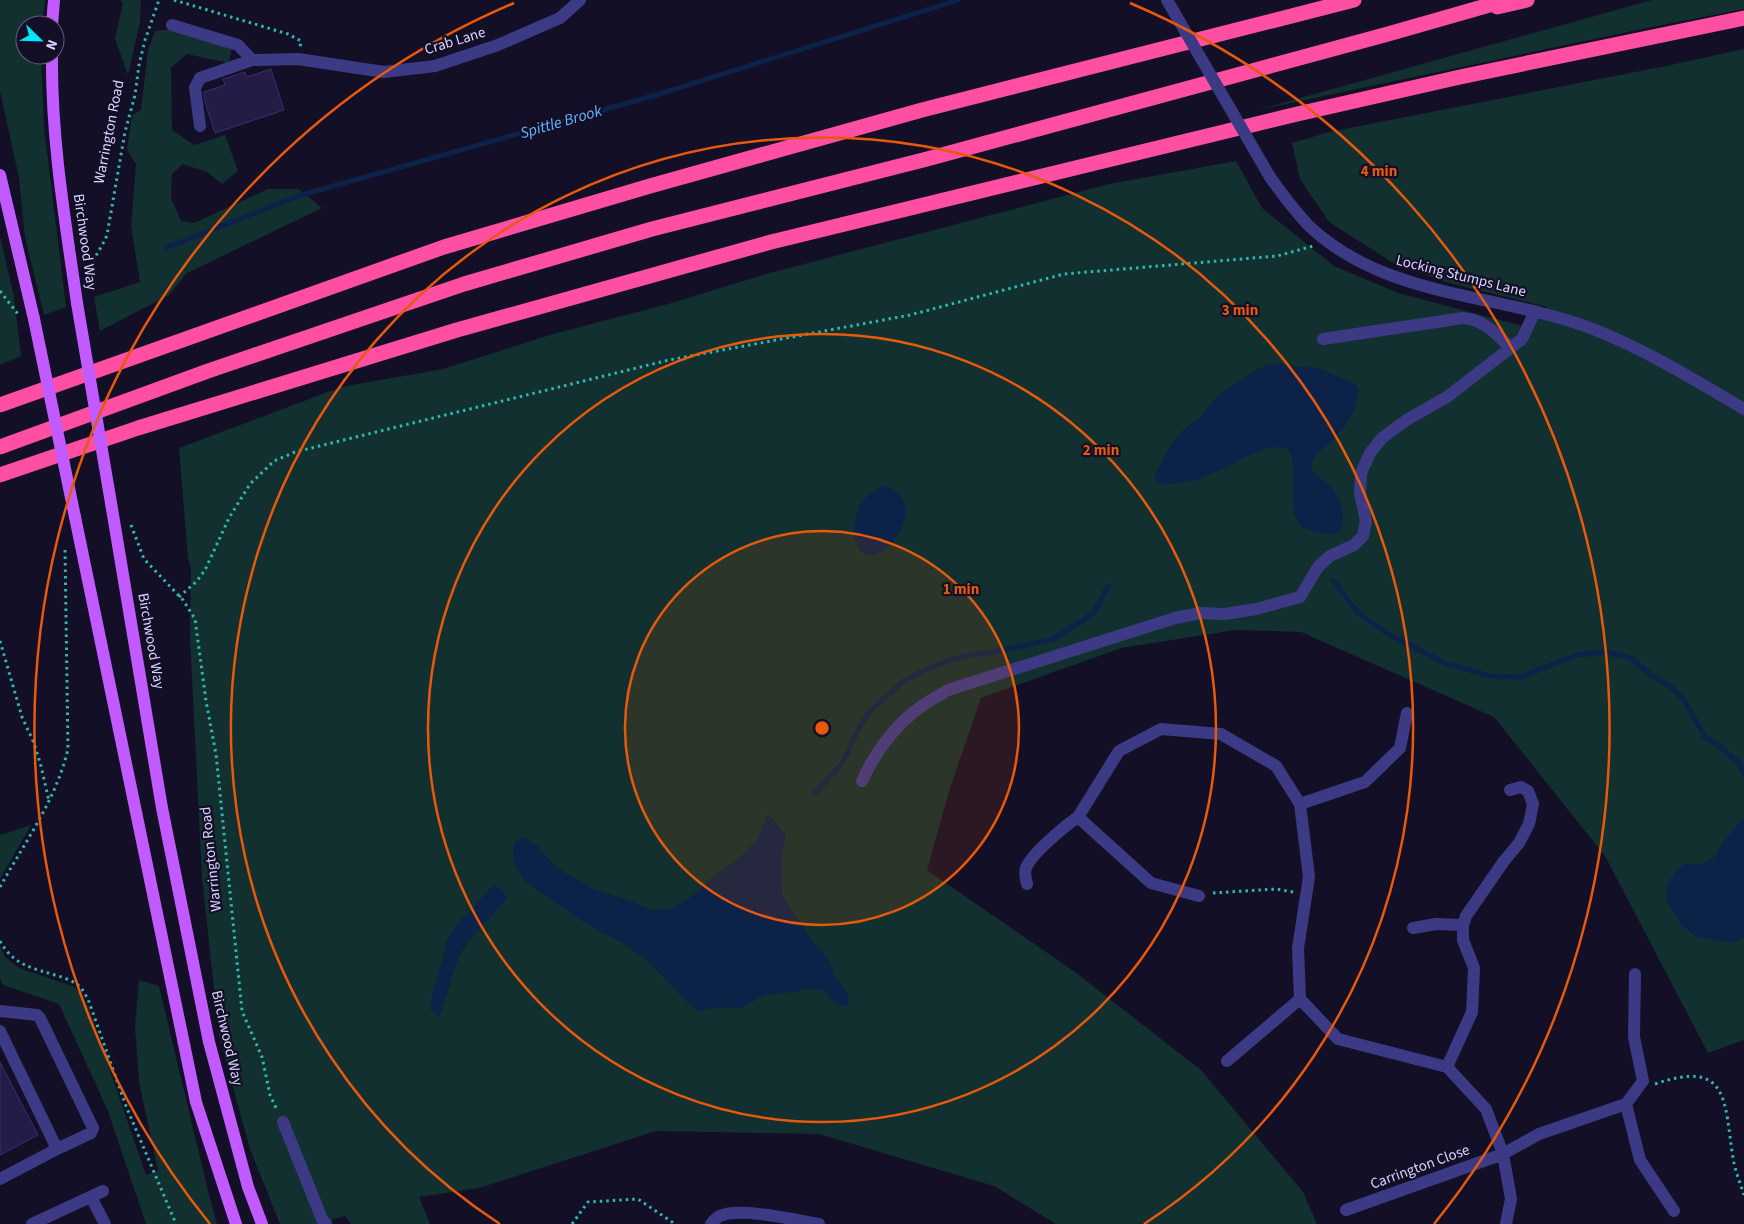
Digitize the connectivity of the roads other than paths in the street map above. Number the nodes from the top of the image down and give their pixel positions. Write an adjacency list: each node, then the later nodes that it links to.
1 (54, 0): 7 (main road)
2 (580, 0): 11 (street, Crab Lane)
3 (1167, 0): 15 (street, Locking Stumps Lane, bridge)
4 (1354, 0): 18 (highway)
5 (1507, 0): 10 (highway)
6 (1527, 0): 10 (highway)
7 (53, 15)
8 (1744, 18): 21 (highway)
9 (172, 25): 11 (street)
10 (1388, 34): 20 (highway)
11 (252, 60): 13 (street, Crab Lane)
12 (52, 65): 50 (main road, Birchwood Way, bridge)
13 (200, 126)
14 (0, 175): 49 (main road, bridge)
15 (1535, 312): 17 (street); 19 (street, Locking Stumps Lane)
16 (1323, 339): 17 (street)
17 (1511, 348): 23 (street)
18 (0, 405)
19 (1744, 409)
20 (0, 447)
21 (0, 475)
22 (1407, 713): 25 (street)
23 (862, 780)
24 (1510, 790): 29 (street)
25 (1300, 804): 26 (street); 32 (street)
26 (1078, 817): 27 (street); 28 (street)
27 (1027, 884)
28 (1199, 896)
29 (1463, 925): 30 (street); 36 (street)
30 (1414, 928)
31 (1634, 974): 37 (street)
32 (1300, 998): 35 (street); 36 (street)
33 (0, 1011): 39 (street)
34 (0, 1032): 39 (street)
35 (1227, 1061)
36 (1447, 1067): 40 (street)
37 (1626, 1104): 40 (street, Carrington Close); 45 (street)
38 (282, 1122): 51 (street)
39 (57, 1149): 41 (street)
40 (1503, 1154): 44 (street, Carrington Close); 54 (street)
41 (0, 1179)
42 (103, 1191): 43 (street)
43 (91, 1197): 46 (street); 48 (street)
44 (1346, 1210)
45 (1674, 1212)
46 (53, 1220): 47 (street)
47 (32, 1224)
48 (105, 1224)
49 (236, 1224)
50 (262, 1224)
51 (326, 1224)
52 (711, 1224): 53 (street)
53 (819, 1224)
54 (1506, 1224)

